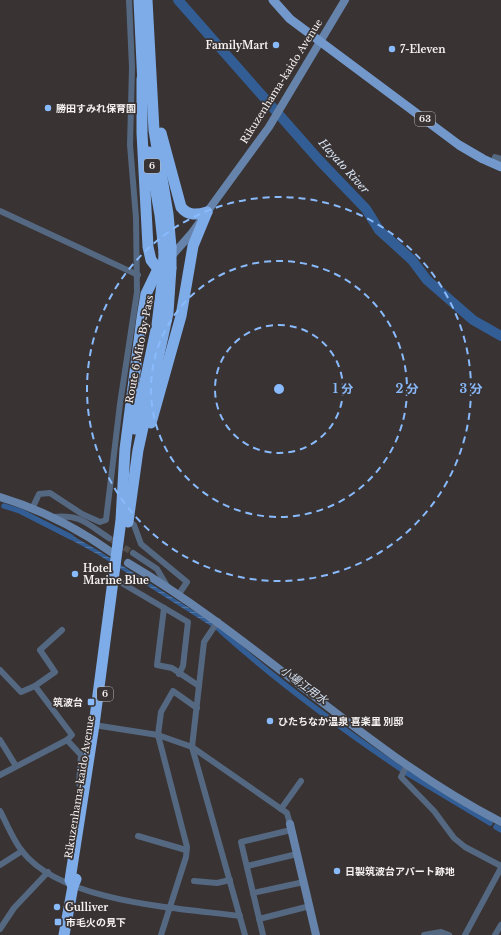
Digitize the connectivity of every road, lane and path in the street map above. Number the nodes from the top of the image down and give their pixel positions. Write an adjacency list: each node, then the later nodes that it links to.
1 (128, 0): 12 (street)
2 (139, 0): 7 (highway, Route 6 Mito By-Pass / 6)
3 (147, 0): 7 (highway, Route 6 Mito By-Pass / 6)
4 (273, 0): 6 (main road, 63)
5 (345, 0): 6 (street, Rikuzenhama-kaido Avenue)
6 (320, 40): 8 (main road, 63); 10 (street, Rikuzenhama-kaido Avenue)
7 (147, 82): 10 (highway); 11 (highway); 13 (highway, Route 6 Mito By-Pass / 6, bridge)
8 (501, 167)
9 (0, 211): 14 (street)
10 (207, 212): 13 (street, Rikuzenhama-kaido Avenue); 17 (highway)
11 (151, 260): 12 (street); 13 (highway)
12 (138, 261): 14 (street)
13 (164, 271): 15 (highway); 17 (highway, Route 6 Mito By-Pass / 6); 19 (highway, Route 6 Mito By-Pass / 6)
14 (138, 275): 15 (street)
15 (142, 293): 18 (street); 19 (highway)
16 (0, 497): 18 (street)
17 (131, 501): 21 (highway, Rikuzenhama-kaido Avenue / 6)
18 (32, 509): 20 (street)
19 (122, 510): 37 (highway, Rikuzenhama-kaido Avenue / 6)
20 (53, 517): 22 (street); 23 (street)
21 (128, 520): 26 (highway, Rikuzenhama-kaido Avenue / 6); 28 (street)
22 (109, 538)
23 (111, 552)
24 (133, 553): 27 (street)
25 (128, 562): 27 (street)
26 (120, 582): 29 (street); 37 (highway, Rikuzenhama-kaido Avenue / 6)
27 (167, 586): 28 (street)
28 (180, 594): 30 (street)
29 (164, 608): 33 (street); 33 (street)
30 (218, 621): 35 (street); 42 (street)
31 (62, 630): 34 (street)
32 (0, 670): 34 (street)
33 (179, 674): 35 (street)
34 (35, 686): 40 (street)
35 (199, 686): 36 (street)
36 (197, 708): 38 (street); 41 (street)
37 (98, 725): 38 (street); 46 (highway, Rikuzenhama-kaido Avenue / 6); 62 (highway, Rikuzenhama-kaido Avenue / 6)
38 (158, 735): 41 (street); 52 (street)
39 (0, 740): 43 (street)
40 (67, 740): 43 (street); 46 (street)
41 (192, 747): 47 (street); 59 (street)
42 (407, 765): 49 (street); 57 (street)
43 (16, 766): 44 (street)
44 (0, 775)
45 (301, 781): 47 (street)
46 (85, 786): 62 (highway, Rikuzenhama-kaido Avenue / 6)
47 (281, 809): 50 (street)
48 (0, 811): 53 (street)
49 (501, 822)
50 (291, 827): 54 (street); 56 (street)
51 (138, 836): 52 (street)
52 (186, 850): 65 (street)
53 (22, 851): 55 (street); 58 (street)
54 (297, 854): 56 (street); 61 (street)
55 (1, 862)
56 (247, 866): 63 (street)
57 (501, 867): 77 (street)
58 (48, 872): 62 (street); 69 (street)
59 (230, 880): 60 (street); 66 (street)
60 (194, 881)
61 (304, 882): 63 (street); 64 (street)
62 (73, 886): 65 (street); 71 (highway, Rikuzenhama-kaido Avenue / 6)
63 (253, 893): 67 (street)
64 (310, 906): 67 (street); 70 (street)
65 (169, 907): 66 (street); 72 (street)
66 (240, 916): 73 (street)
67 (260, 919): 74 (street)
68 (501, 925): 78 (street)
69 (0, 929)
70 (314, 934)
71 (64, 935)
72 (161, 935)
73 (245, 935)
74 (263, 935)
75 (424, 935): 76 (street)
76 (449, 935)
77 (465, 935)
78 (495, 935)

